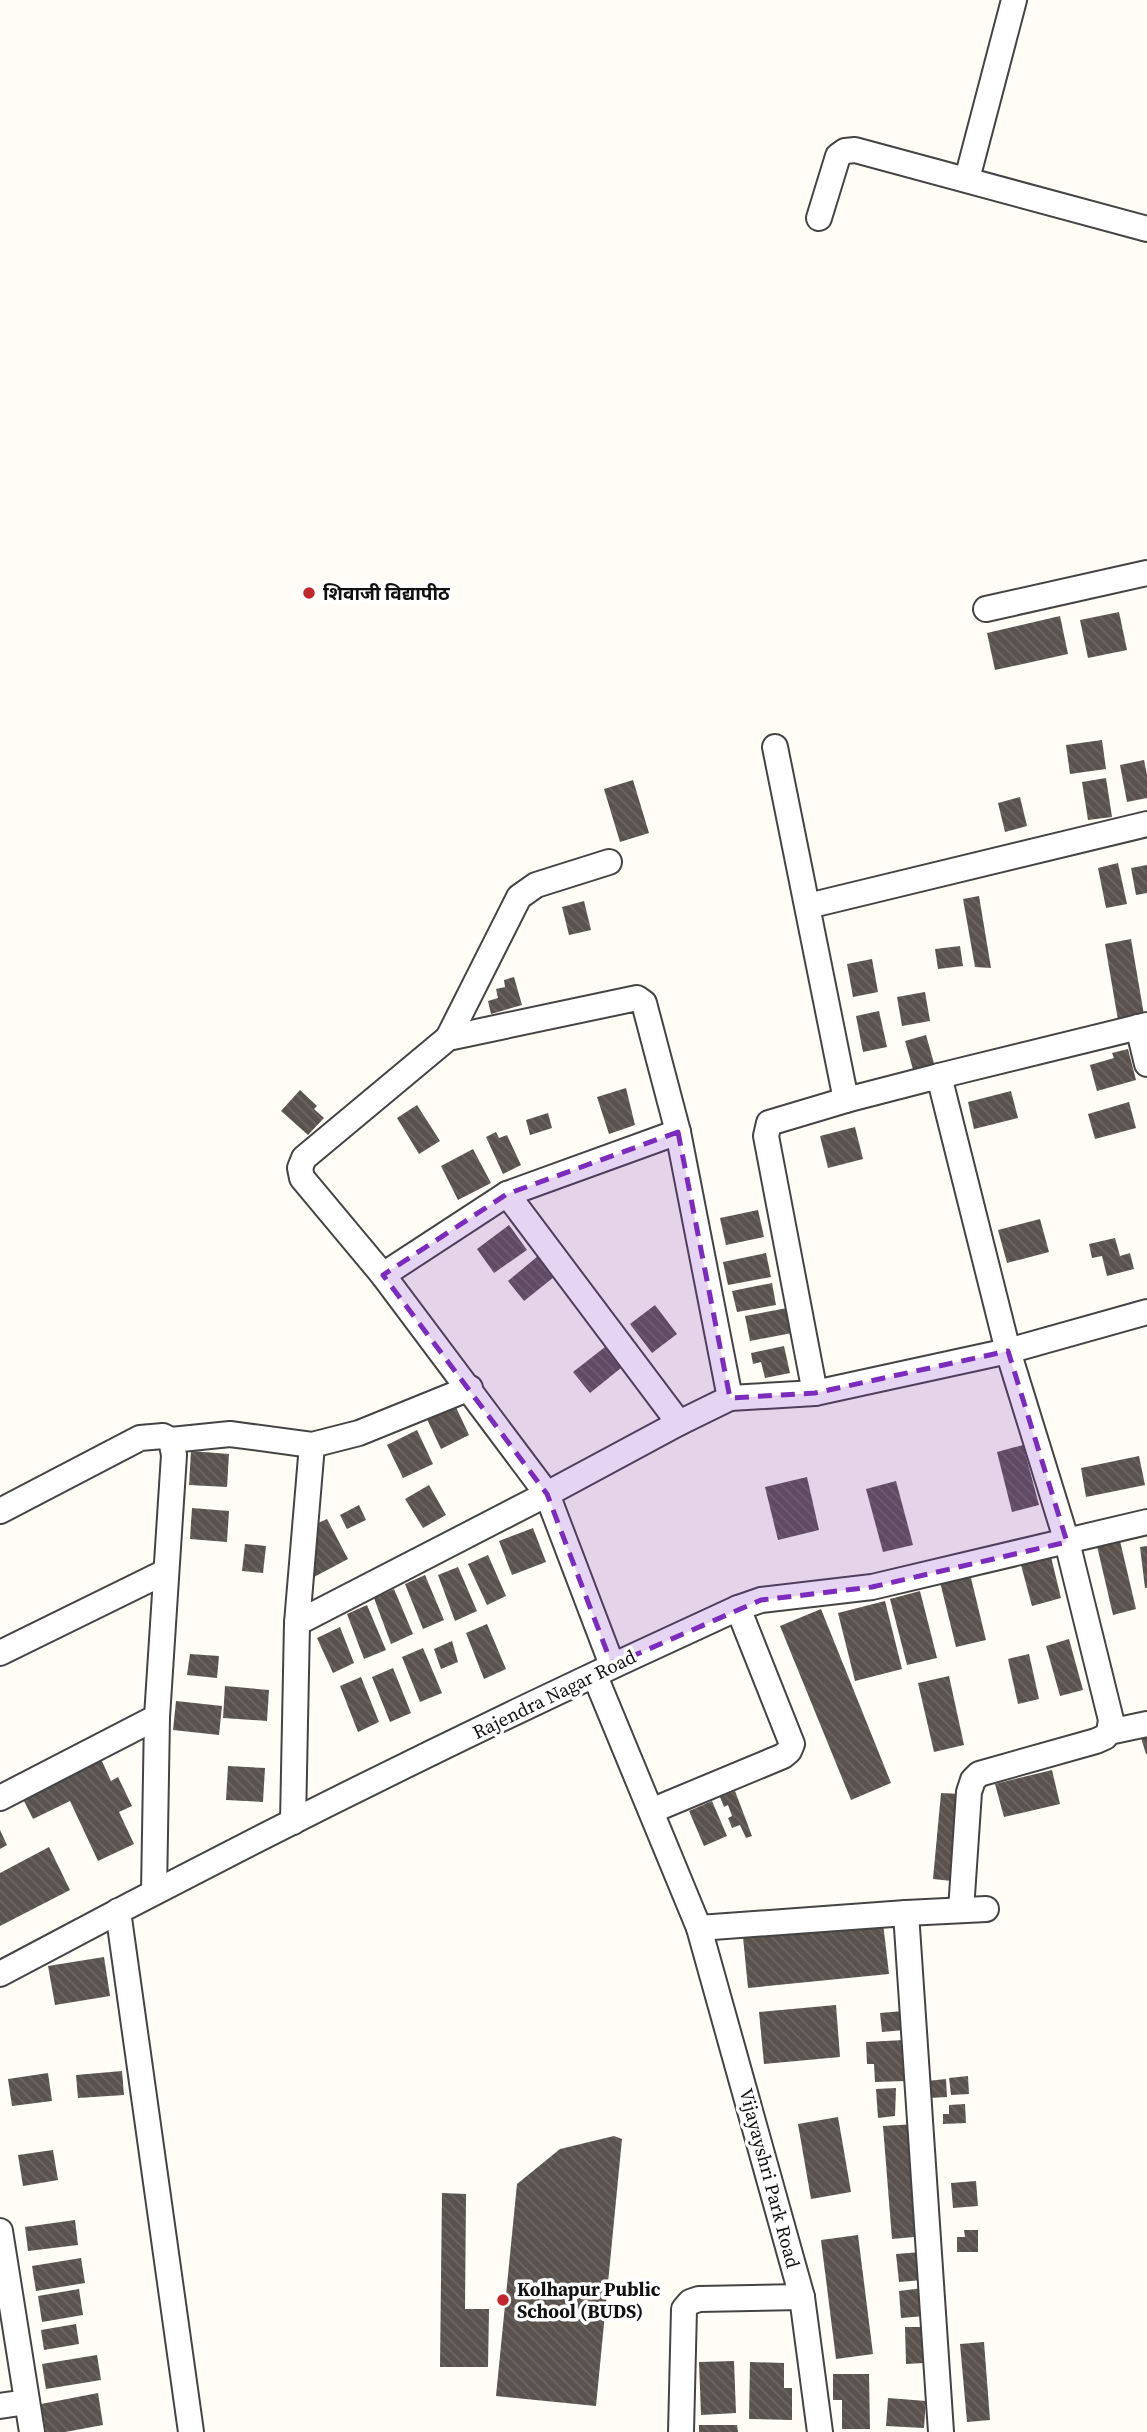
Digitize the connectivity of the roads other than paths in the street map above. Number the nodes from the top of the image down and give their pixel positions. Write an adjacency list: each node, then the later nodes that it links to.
1 (1014, 0): 2 (street)
2 (967, 179): 3 (street); 4 (street)
3 (819, 218)
4 (1147, 229)
5 (1147, 573): 6 (street)
6 (986, 609)
7 (775, 747): 10 (street)
8 (1147, 824): 10 (street)
9 (608, 862): 12 (street)
10 (808, 906): 15 (street)
11 (1143, 1026): 13 (street); 14 (street)
12 (448, 1038): 16 (street); 18 (street, Vijayayshri Park Road)
13 (1147, 1064)
14 (939, 1076): 15 (street); 20 (street)
15 (846, 1100): 22 (street)
16 (678, 1132): 17 (street); 23 (street)
17 (507, 1194): 18 (street); 24 (street)
18 (383, 1275): 21 (street, Vijayayshri Park Road)
19 (1147, 1312): 20 (street)
20 (1008, 1351): 22 (street); 30 (street)
21 (470, 1388): 26 (street); 27 (street, Vijayayshri Park Road)
22 (815, 1394): 23 (street)
23 (730, 1398): 24 (street)
24 (679, 1423): 27 (street)
25 (171, 1440): 26 (street); 28 (street); 31 (street)
26 (312, 1444): 33 (street)
27 (547, 1494): 33 (street); 35 (street, Vijayayshri Park Road)
28 (0, 1511)
29 (1147, 1522): 30 (street, Rajendra Nagar Road)
30 (1067, 1542): 32 (street, Rajendra Nagar Road); 38 (street)
31 (165, 1572): 34 (street); 36 (street)
32 (738, 1608): 35 (street, Rajendra Nagar Road); 40 (street)
33 (297, 1623): 41 (street)
34 (0, 1653)
35 (604, 1670): 40 (street, Vijayayshri Park Road); 41 (street, Rajendra Nagar Road)
36 (157, 1717): 39 (street); 42 (street)
37 (1147, 1724): 38 (street)
38 (1109, 1732): 44 (street)
39 (0, 1798)
40 (651, 1811): 47 (street, Vijayayshri Park Road)
41 (293, 1822): 42 (street, Rajendra Nagar Road)
42 (155, 1892): 45 (street, Rajendra Nagar Road)
43 (986, 1909): 44 (street)
44 (961, 1910): 46 (street)
45 (118, 1911): 48 (street, Rajendra Nagar Road); 54 (street)
46 (906, 1913): 47 (street); 57 (street)
47 (699, 1928): 50 (street, Vijayayshri Park Road)
48 (0, 1974)
49 (0, 2231): 51 (street)
50 (802, 2297): 55 (street); 56 (street, Vijayayshri Park Road)
51 (27, 2402): 52 (street); 53 (street)
52 (0, 2406)
53 (32, 2432)
54 (191, 2432)
55 (681, 2432)
56 (820, 2432)
57 (942, 2432)

